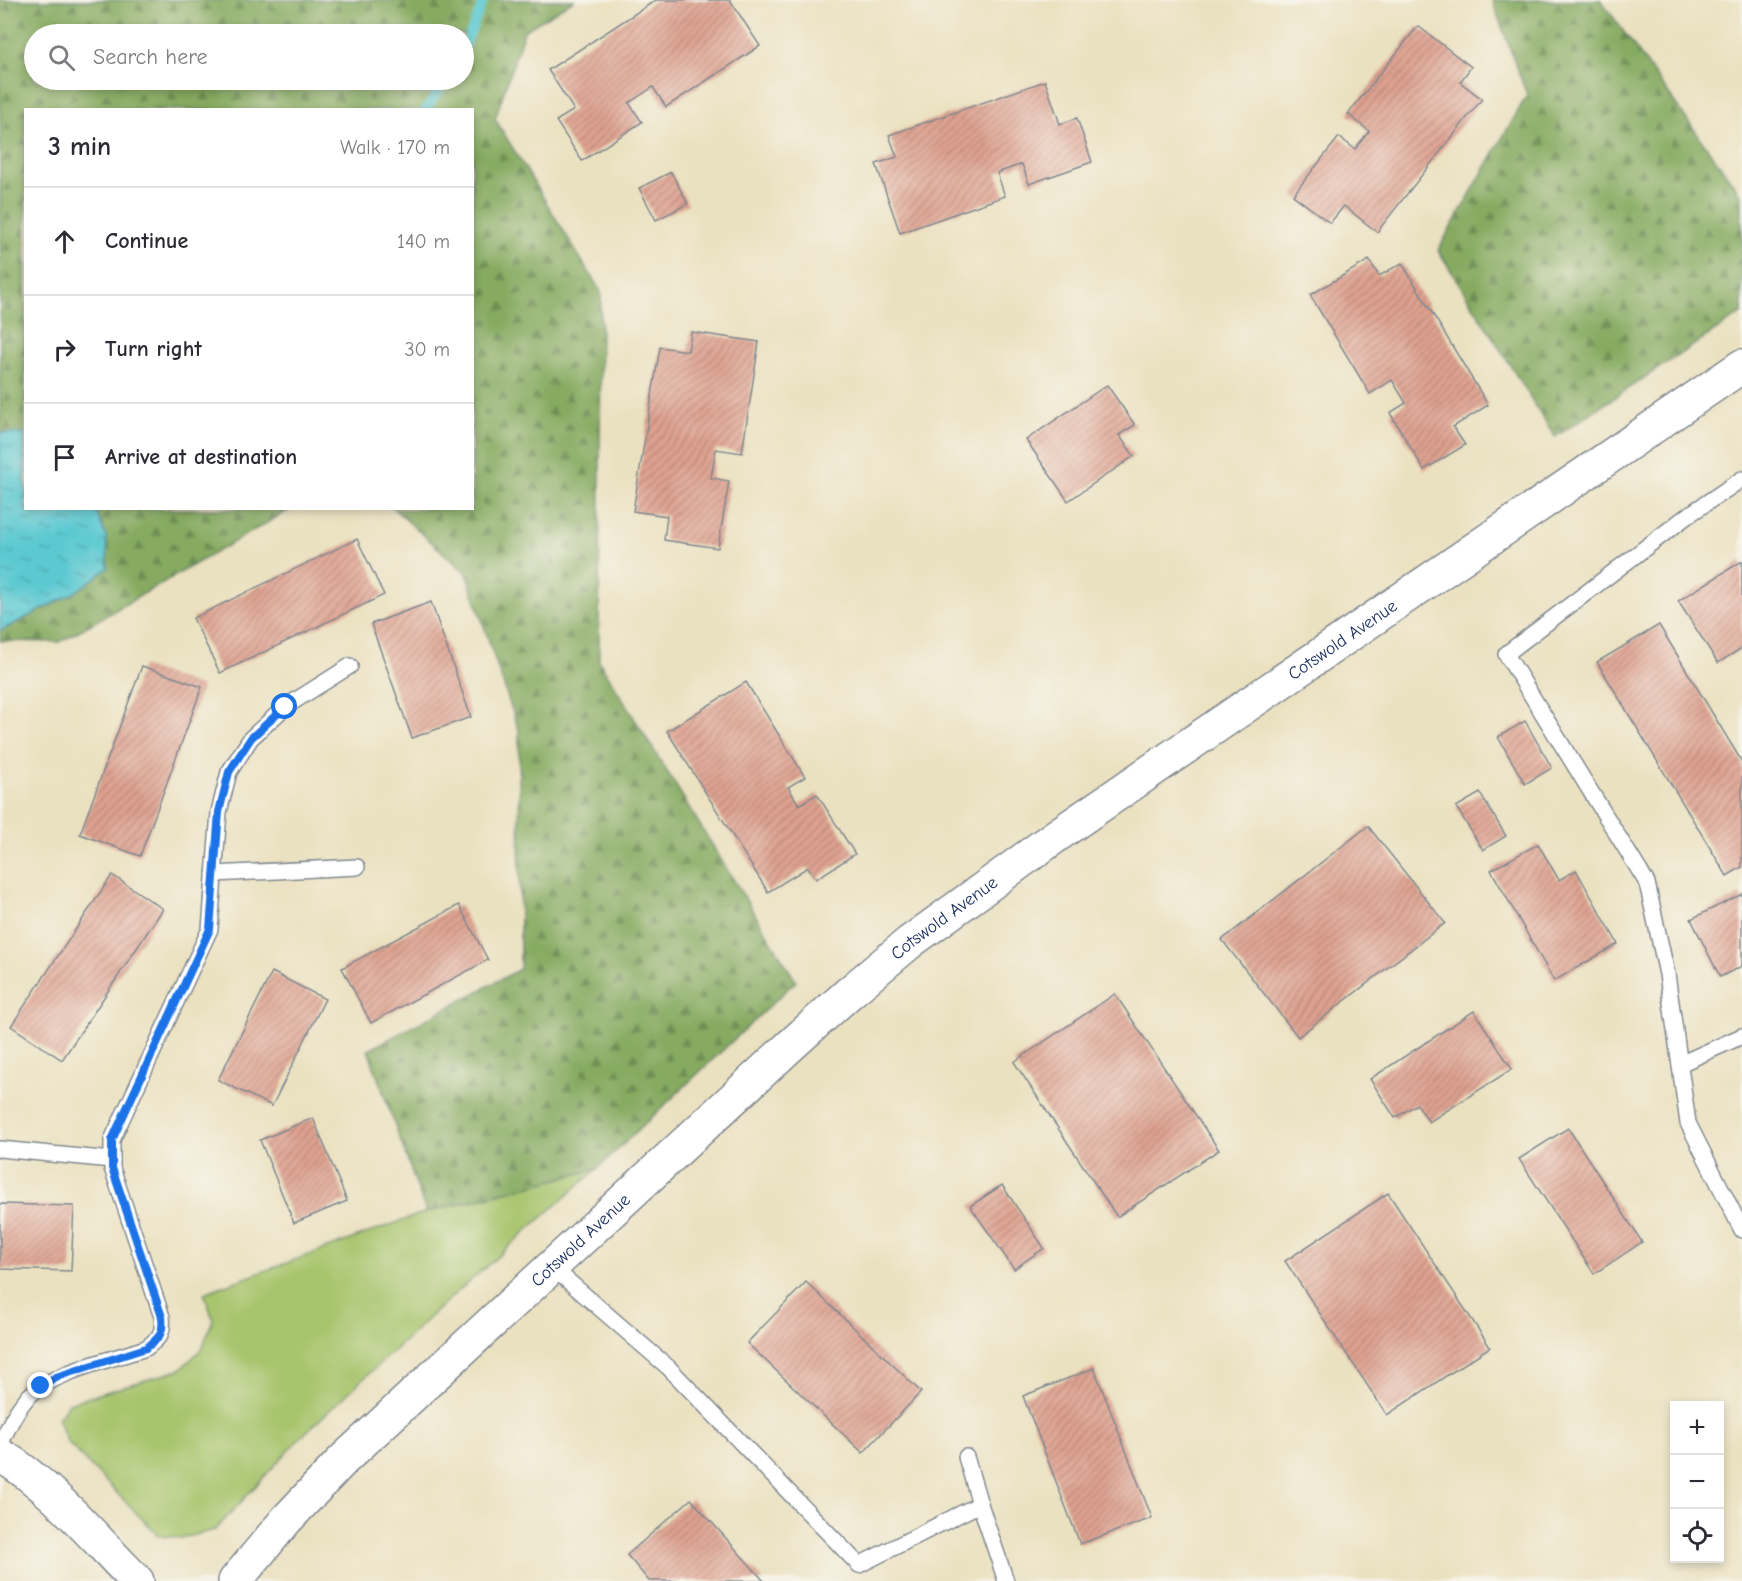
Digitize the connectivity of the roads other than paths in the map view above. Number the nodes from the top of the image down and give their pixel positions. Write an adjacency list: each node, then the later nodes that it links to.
1 (1742, 366): 11 (street, Cotswold Avenue)
2 (1742, 479): 7 (lane)
3 (350, 666): 5 (lane)
4 (357, 867): 5 (lane)
5 (214, 874): 9 (lane)
6 (1742, 1036): 7 (lane)
7 (1680, 1064): 10 (lane)
8 (0, 1149): 9 (lane)
9 (112, 1160): 12 (lane)
10 (1742, 1230)
11 (552, 1267): 15 (lane); 17 (street, Cotswold Avenue)
12 (0, 1445)
13 (0, 1455): 16 (street)
14 (966, 1457): 15 (lane)
15 (980, 1504): 18 (lane)
16 (137, 1581)
17 (235, 1581)
18 (1006, 1581)

